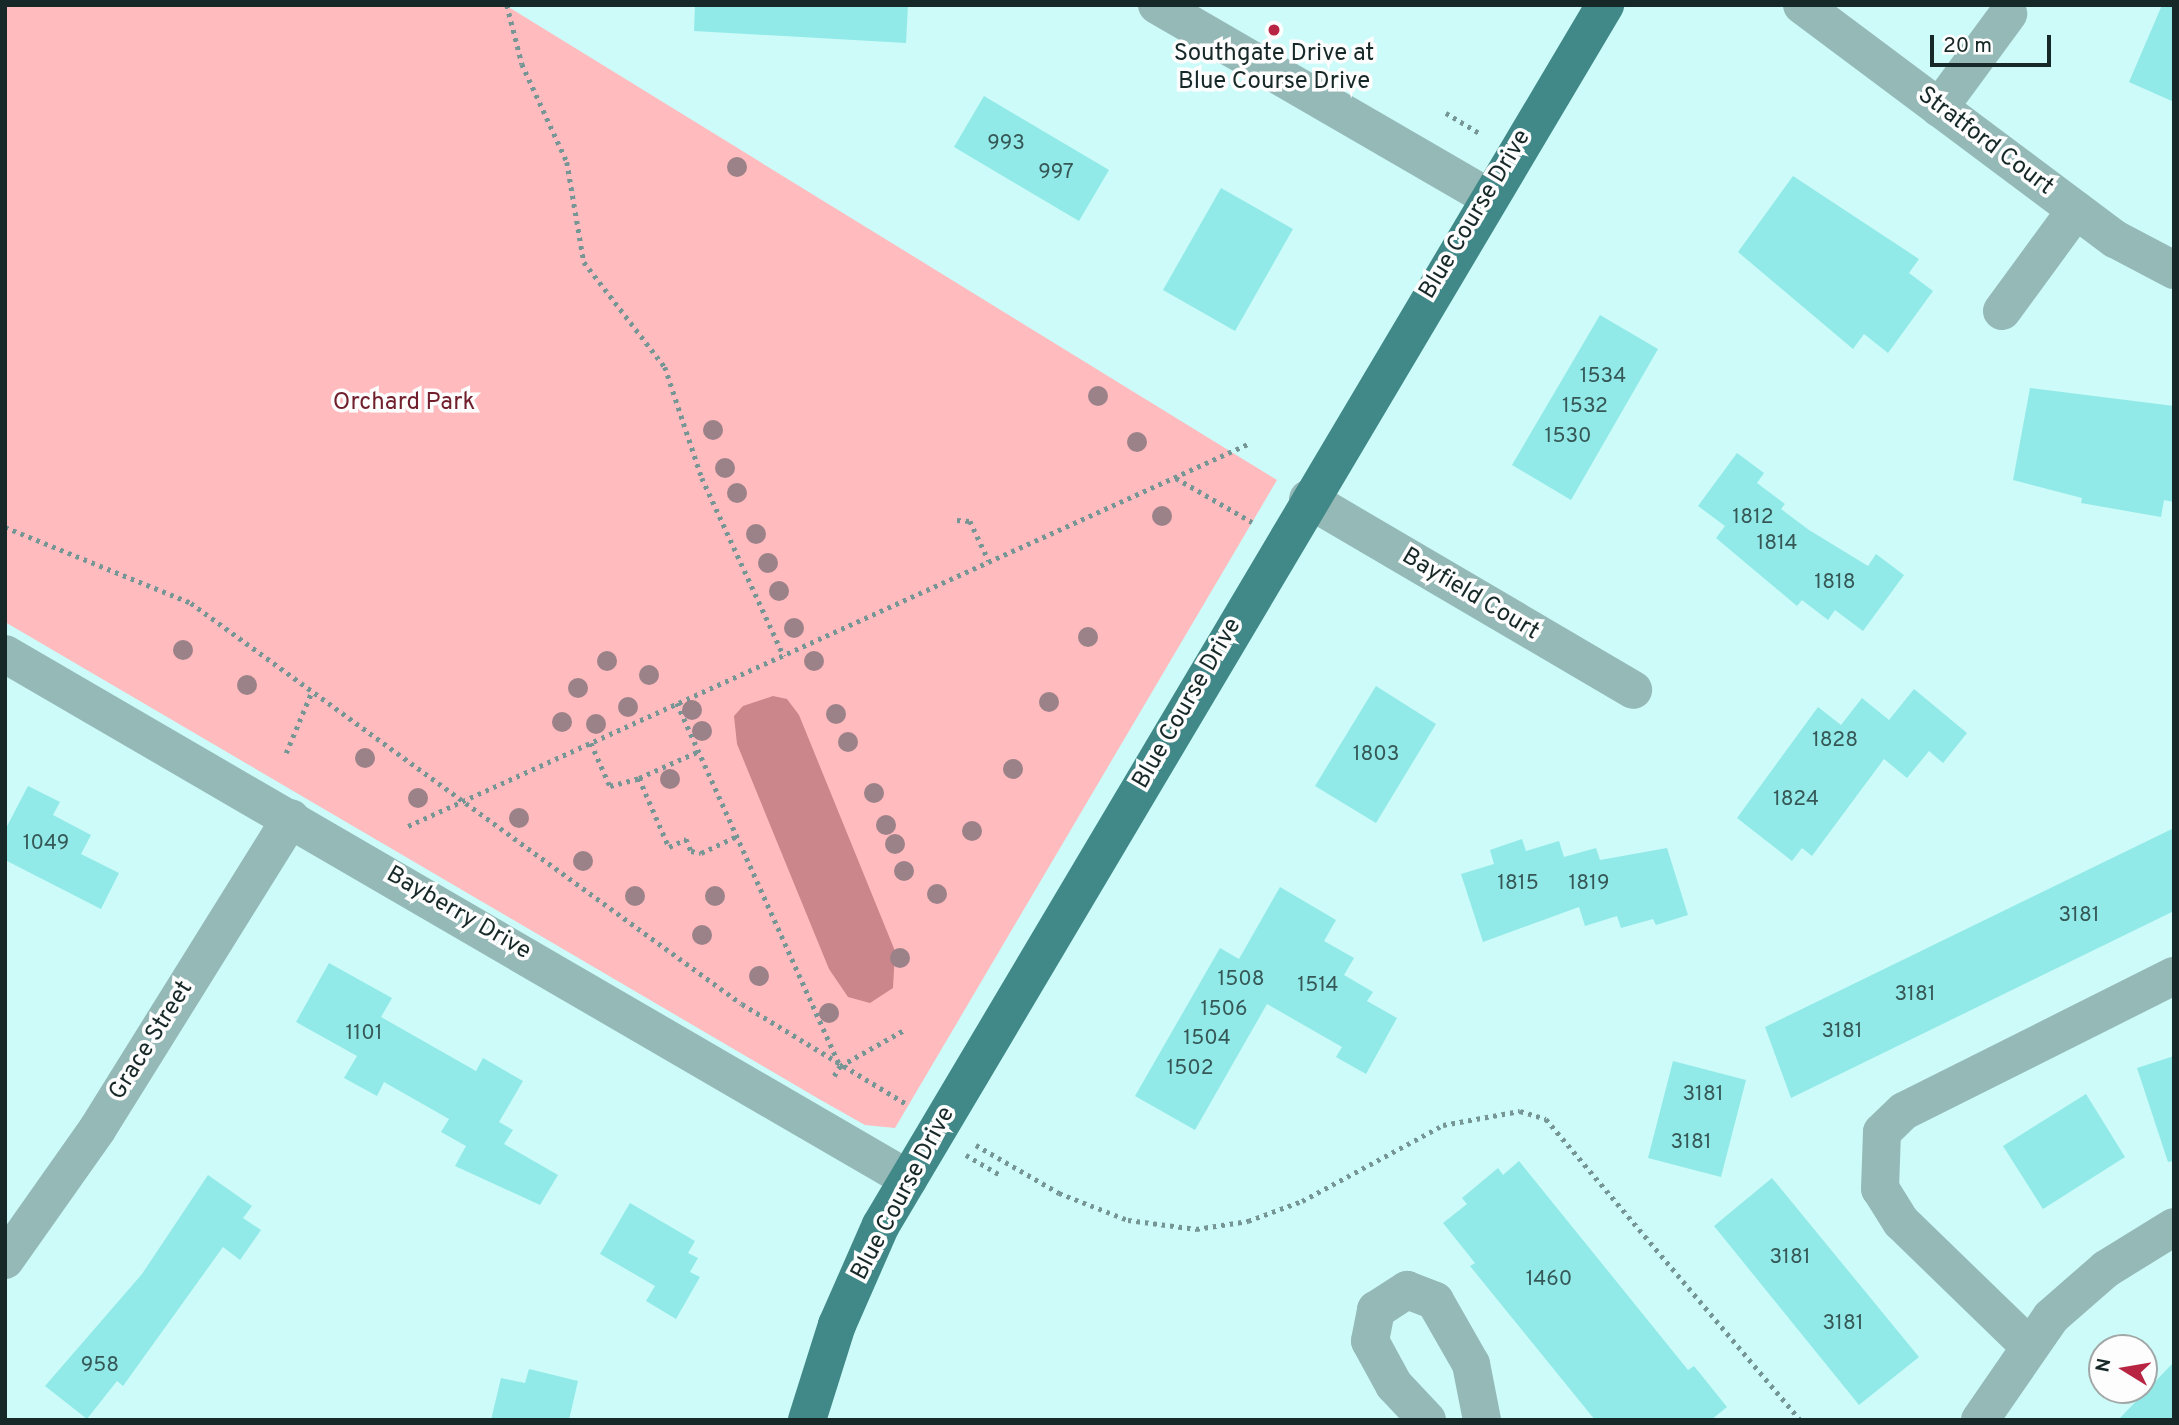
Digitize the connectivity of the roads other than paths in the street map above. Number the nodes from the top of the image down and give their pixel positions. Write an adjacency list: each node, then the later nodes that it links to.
1 (1157, 5): 6 (street)
2 (1605, 5): 6 (main road, Blue Course Drive)
3 (1802, 5): 5 (street, Stratford Court)
4 (2008, 14): 5 (street)
5 (1939, 108): 7 (street, Stratford Court)
6 (1487, 196): 10 (main road, Blue Course Drive)
7 (2076, 210): 8 (street, Stratford Court); 9 (street)
8 (2174, 270)
9 (2002, 311)
10 (1308, 499): 12 (street, Bayfield Court); 15 (main road, Blue Course Drive)
11 (5, 654): 13 (street, Bayberry Drive)
12 (1633, 690)
13 (291, 818): 15 (street, Bayberry Drive); 17 (street, Grace Street)
14 (2174, 976): 18 (street)
15 (908, 1179): 19 (main road, Blue Course Drive)
16 (2174, 1227): 18 (street)
17 (5, 1260)
18 (2027, 1344): 22 (street)
19 (807, 1420)
20 (1427, 1420): 21 (street)
21 (1482, 1420)
22 (1980, 1420)

